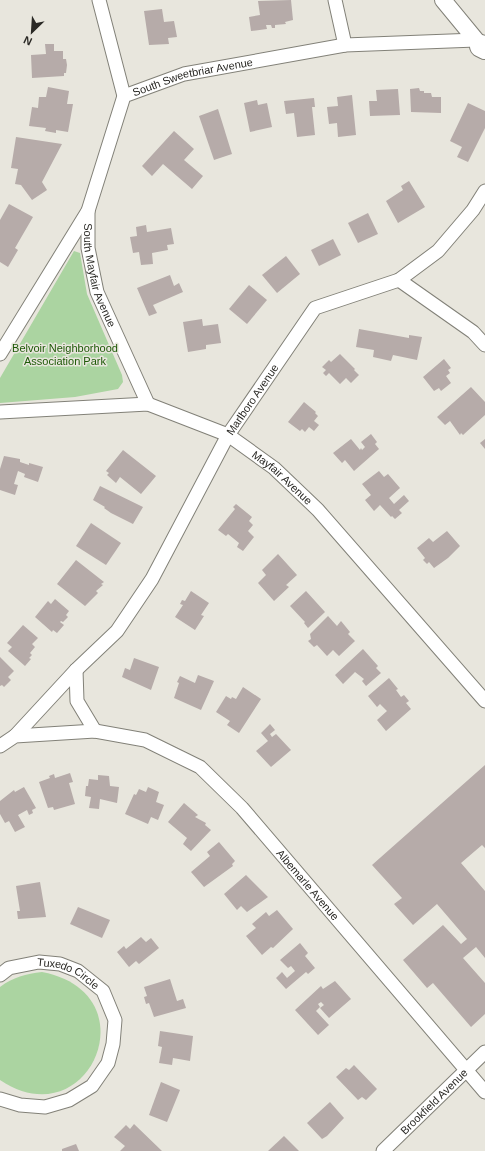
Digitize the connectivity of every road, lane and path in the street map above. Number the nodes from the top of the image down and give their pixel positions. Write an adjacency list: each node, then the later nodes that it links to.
1 (99, 0): 6 (street)
2 (335, 0): 4 (street)
3 (443, 0): 5 (street)
4 (345, 45): 5 (street, South Sweetbriar Avenue); 6 (street, South Sweetbriar Avenue)
5 (482, 46)
6 (124, 96): 8 (street, South Sweetbriar Avenue)
7 (485, 191): 9 (street, Marlboro Avenue)
8 (88, 211): 11 (street, South Sweetbriar Avenue); 12 (street, South Mayfair Avenue)
9 (399, 280): 10 (street); 14 (street, Marlboro Avenue)
10 (485, 346)
11 (0, 354)
12 (148, 404): 13 (street, Mayfair Avenue); 14 (street, Mayfair Avenue)
13 (0, 412)
14 (228, 435): 15 (street, Marlboro Avenue); 16 (street, Mayfair Avenue)
15 (76, 670): 17 (street); 18 (street, Marlboro Avenue)
16 (485, 701)
17 (95, 730): 18 (street, Marlboro Avenue); 22 (street, Albemarle Avenue)
18 (15, 736): 19 (street, Marlboro Avenue)
19 (0, 746)
20 (0, 975): 24 (street, Tuxedo Circle)
21 (485, 1052): 22 (street, Brookfield Avenue)
22 (466, 1070): 23 (street, Albemarle Avenue); 25 (street, Brookfield Avenue)
23 (485, 1092)
24 (0, 1099)
25 (383, 1151)

